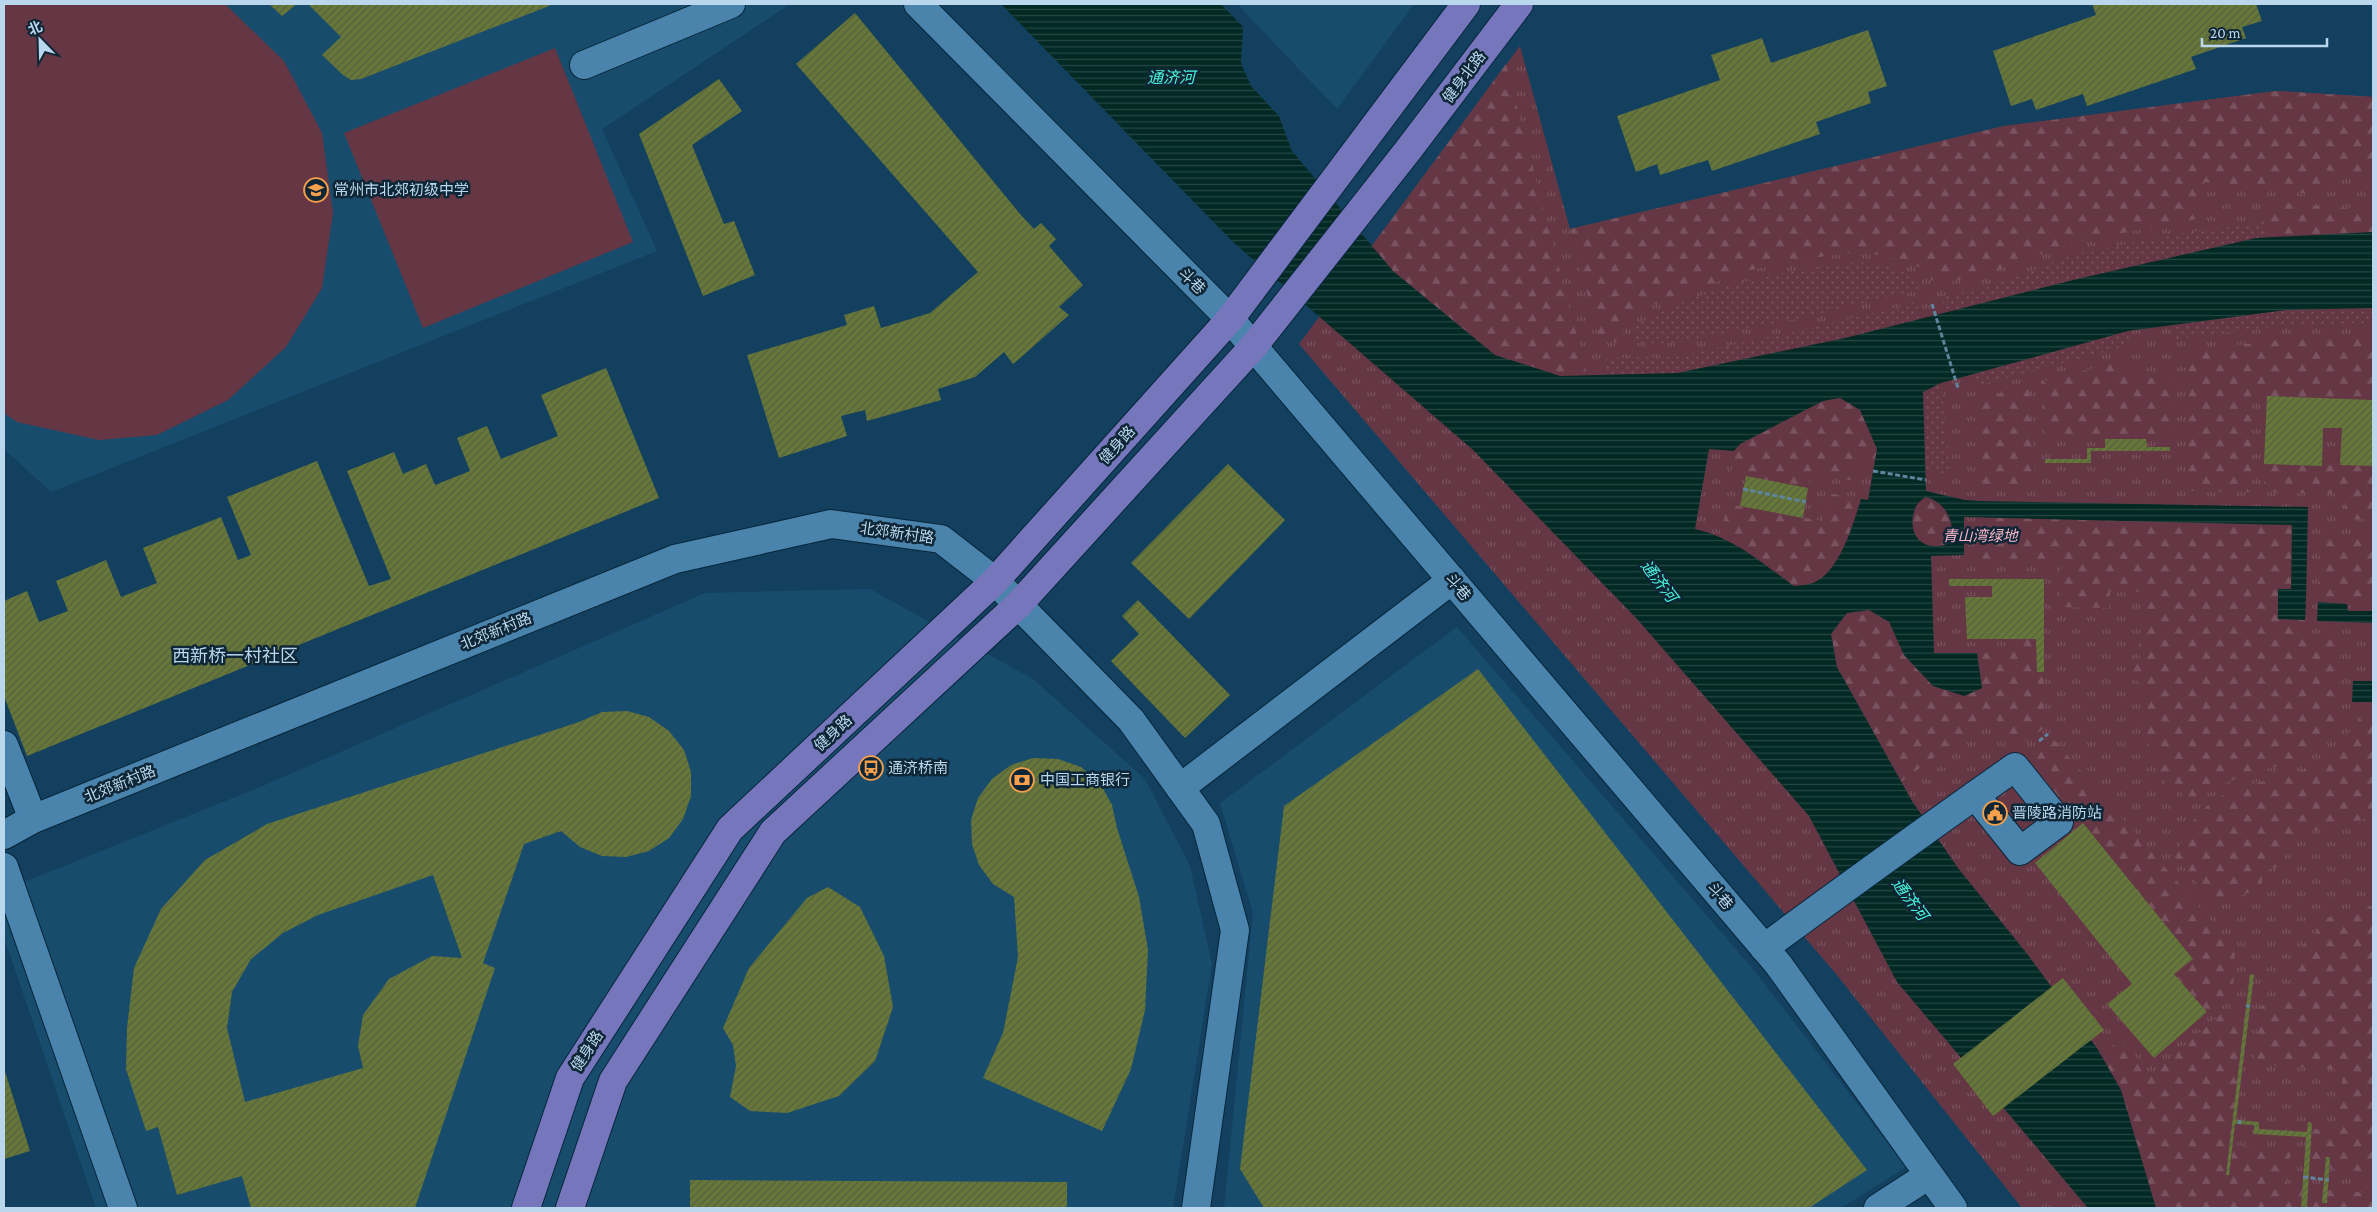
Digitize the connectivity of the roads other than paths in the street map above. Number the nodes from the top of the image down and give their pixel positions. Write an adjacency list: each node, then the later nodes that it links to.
1 (731, 4): 5 (street)
2 (918, 4): 6 (street, 斗巷)
3 (1466, 4): 6 (main road, 健身路)
4 (1519, 4): 7 (main road, 健身北路)
5 (584, 65)
6 (1230, 319): 7 (street, 斗巷); 9 (main road, 健身路)
7 (1253, 346): 8 (street, 斗巷); 10 (main road)
8 (1452, 580): 12 (street); 17 (street, 斗巷)
9 (994, 581): 10 (street, 北郊新村路); 14 (street, 北郊新村路); 20 (main road, 健身路)
10 (1018, 605): 12 (street, 北郊新村路); 21 (main road)
11 (4, 745): 14 (street)
12 (1180, 788): 22 (street, 北郊新村路)
13 (1975, 795): 17 (street)
14 (33, 819): 15 (street, 北郊新村路)
15 (4, 835)
16 (4, 867): 19 (street)
17 (1764, 948): 18 (street, 斗巷)
18 (1929, 1175): 23 (street); 24 (street, 斗巷)
19 (123, 1208)
20 (526, 1208)
21 (570, 1208)
22 (1196, 1208)
23 (1878, 1208)
24 (1953, 1208)

